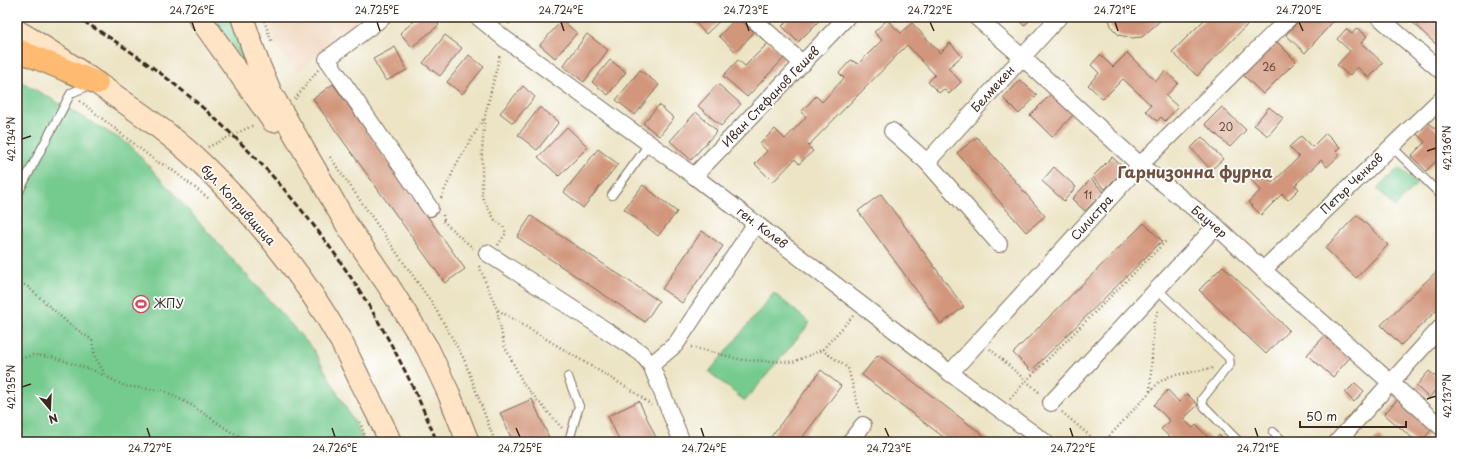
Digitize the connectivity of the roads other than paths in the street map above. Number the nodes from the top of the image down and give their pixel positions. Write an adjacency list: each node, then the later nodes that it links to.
1 (199, 17): 29 (main road)
2 (242, 17): 29 (main road)
3 (383, 17): 27 (street)
4 (478, 17): 19 (street, ген. Колев)
5 (751, 17): 14 (street)
6 (847, 17): 14 (street, Иван Стефанов Гешев)
7 (976, 17): 13 (street, Баучер)
8 (1059, 17): 13 (street, Белмекен)
9 (1290, 17): 22 (street, Силистра)
10 (1379, 17): 15 (street)
11 (17, 31): 16 (main road, бул. Копривщица)
12 (17, 50): 16 (main road)
13 (1022, 57): 21 (street, Белмекен); 22 (street, Баучер)
14 (803, 64): 23 (street, Иван Стефанов Гешев)
15 (1441, 71)
16 (97, 83): 24 (lane); 45 (main road, бул. Копривщица)
17 (1441, 99): 20 (street, Петър Ченков)
18 (892, 131): 21 (street)
19 (649, 144): 23 (street, ген. Колев); 25 (lane)
20 (1391, 146): 26 (lane); 33 (street, Петър Ченков)
21 (927, 162): 31 (street)
22 (1140, 165): 30 (street, Баучер); 37 (street, Силистра)
23 (694, 176): 28 (street, ген. Колев)
24 (17, 195)
25 (612, 195)
26 (1441, 196)
27 (438, 206)
28 (756, 223): 36 (street); 37 (street, ген. Колев)
29 (347, 225): 46 (main road)
30 (1216, 226): 33 (street, Баучер); 34 (street)
31 (999, 244)
32 (482, 256): 36 (street)
33 (1263, 270): 39 (street, Баучер)
34 (1162, 294): 40 (street); 50 (lane)
35 (1441, 327): 39 (street)
36 (651, 365): 47 (street)
37 (950, 373): 49 (street, ген. Колев)
38 (568, 377): 44 (lane)
39 (1392, 382): 42 (street, Баучер); 52 (street)
40 (1051, 403)
41 (863, 425): 48 (street)
42 (1441, 426)
43 (1273, 432): 51 (lane)
44 (571, 439)
45 (390, 442)
46 (468, 442)
47 (682, 442)
48 (850, 442)
49 (1045, 442)
50 (1239, 442)
51 (1284, 442)
52 (1337, 442)

